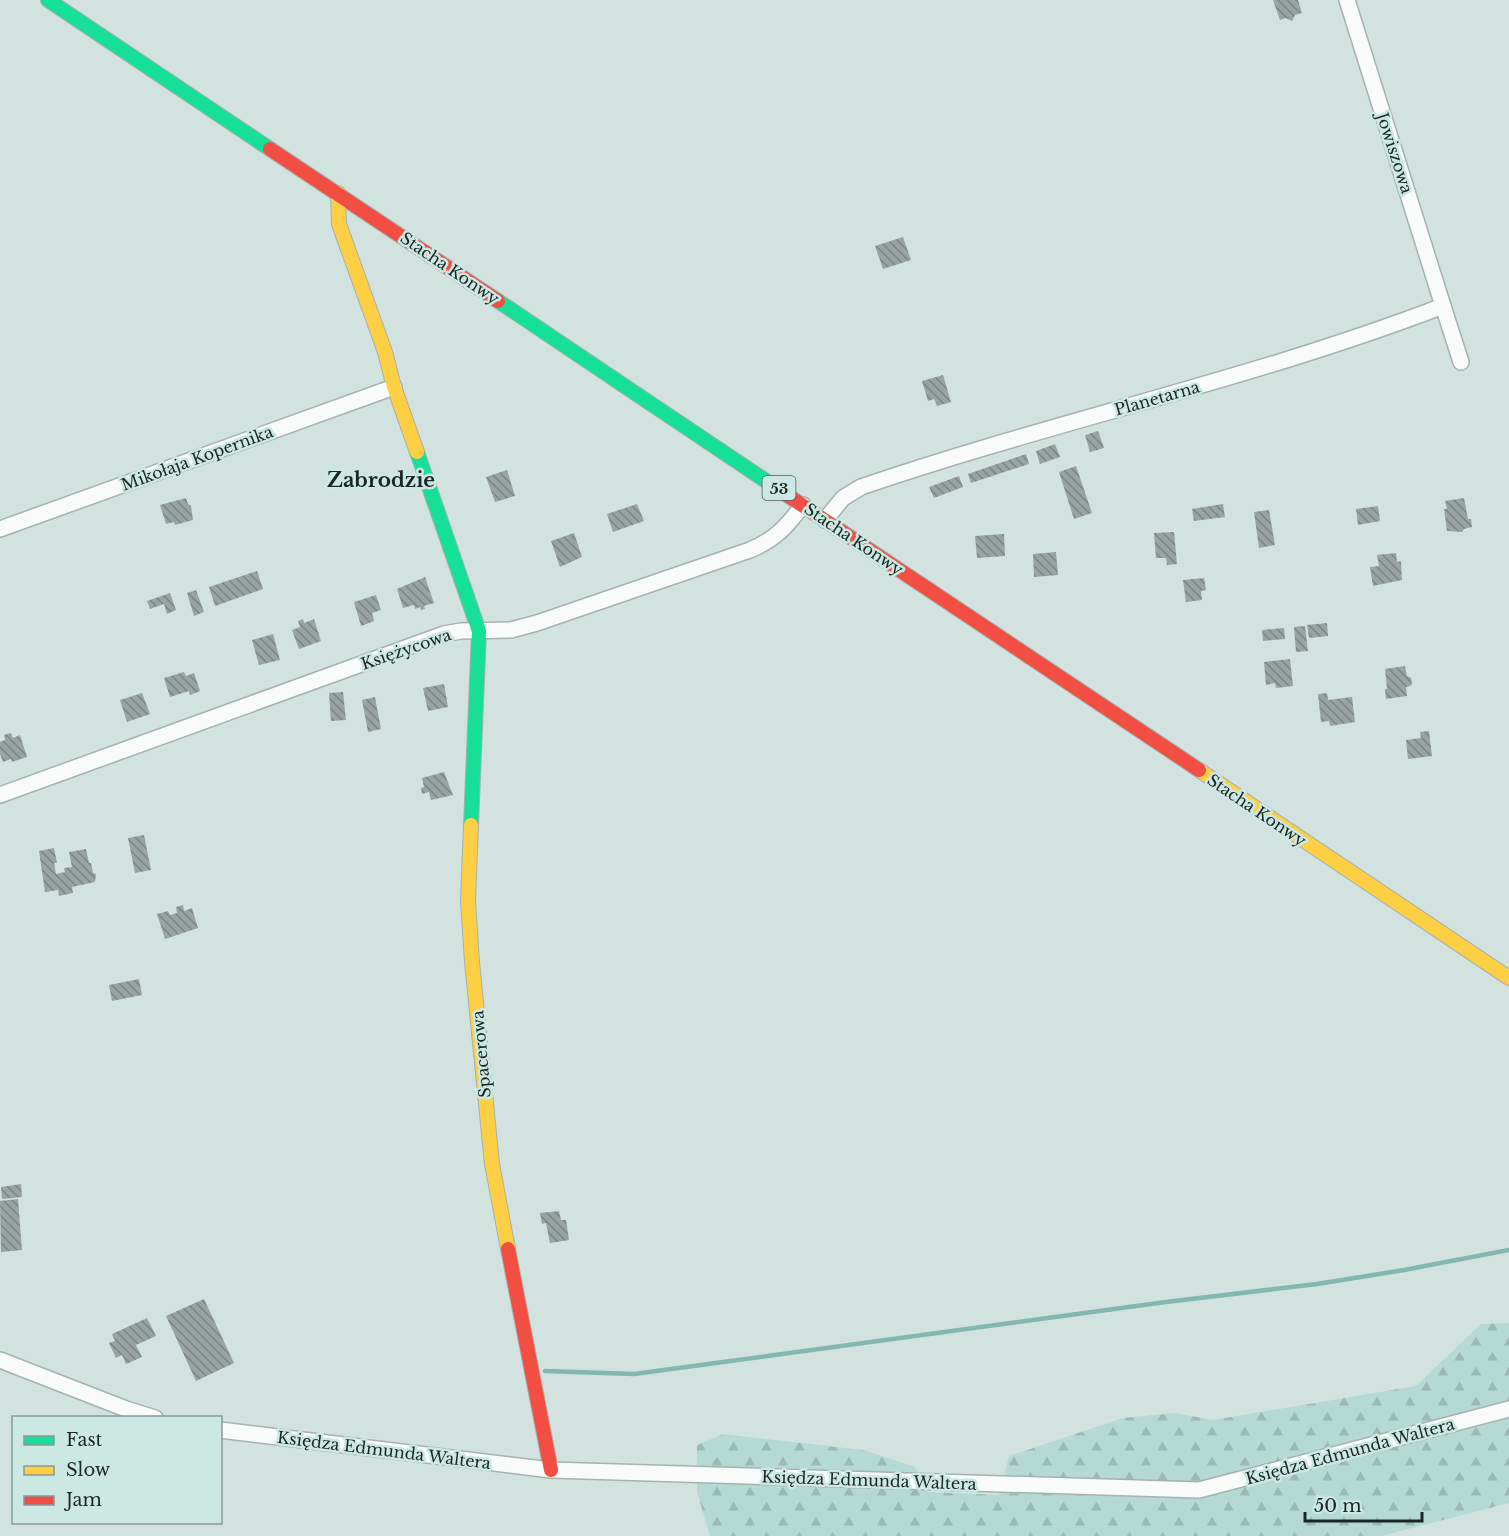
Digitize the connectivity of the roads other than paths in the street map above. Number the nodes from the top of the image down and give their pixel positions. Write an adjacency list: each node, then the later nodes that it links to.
1 (48, 0): 3 (main road, Stacha Konwy / 53)
2 (1347, 0): 4 (street, Jowiszowa)
3 (338, 193): 6 (main road); 7 (main road, Stacha Konwy / 53)
4 (1443, 306): 5 (street); 8 (street, Planetarna)
5 (1461, 362)
6 (394, 387): 9 (street, Mikołaja Kopernika); 10 (main road)
7 (804, 505): 8 (main road, Stacha Konwy / 53); 10 (street, Księżycowa)
8 (825, 520): 12 (main road, Stacha Konwy / 53)
9 (0, 529)
10 (478, 632): 11 (street, Księżycowa); 17 (main road, Spacerowa)
11 (0, 795)
12 (1509, 978)
13 (0, 1360): 15 (street)
14 (1509, 1409): 17 (street, Księdza Edmunda Waltera)
15 (149, 1416)
16 (222, 1430): 17 (street, Księdza Edmunda Waltera)
17 (551, 1470)

